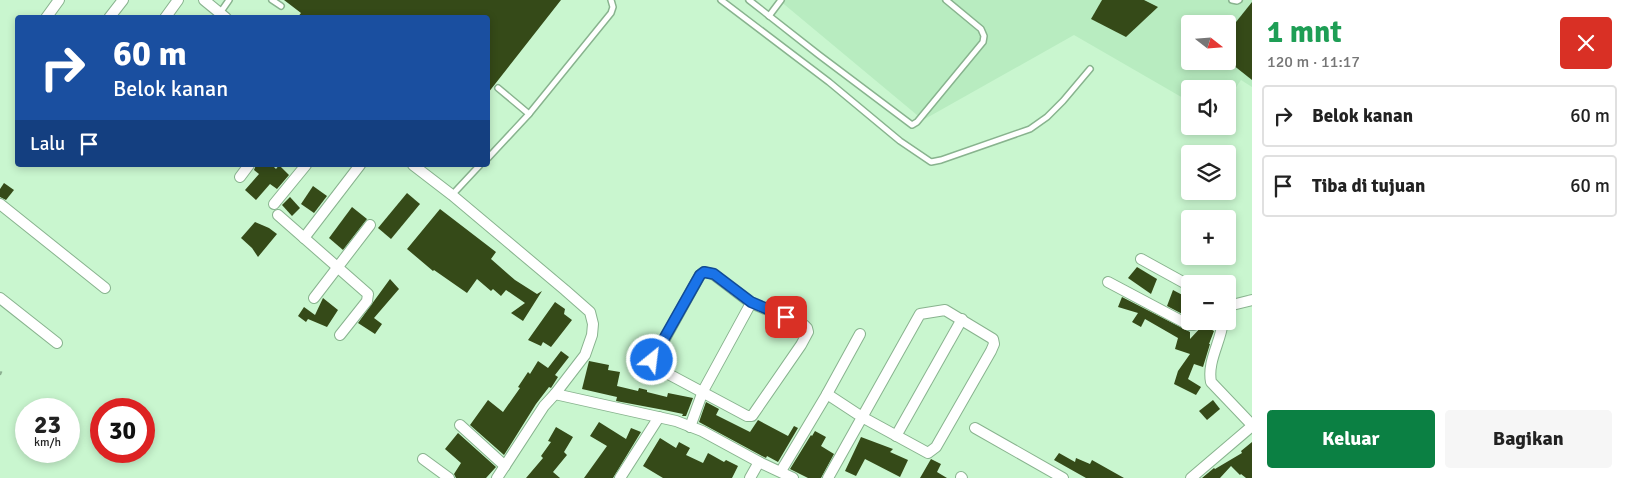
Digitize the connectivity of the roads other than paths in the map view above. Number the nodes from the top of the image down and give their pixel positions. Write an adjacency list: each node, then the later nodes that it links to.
1 (59, 0): 15 (street)
2 (123, 0): 16 (street)
3 (178, 0): 17 (street)
4 (204, 0): 18 (street)
5 (230, 0): 18 (lane)
6 (272, 0): 14 (lane)
7 (611, 0): 22 (lane)
8 (721, 0): 20 (lane)
9 (749, 0): 19 (lane)
10 (781, 0): 19 (lane)
11 (946, 0): 19 (lane)
12 (1232, 0): 13 (lane)
13 (1239, 0)
14 (281, 6)
15 (48, 15)
16 (111, 15)
17 (167, 15)
18 (223, 15)
19 (769, 16)
20 (1090, 68)
21 (498, 88): 22 (lane)
22 (529, 114): 23 (lane)
23 (490, 156)
24 (247, 167): 29 (street)
25 (304, 167): 32 (street)
26 (358, 167): 35 (street)
27 (416, 167): 30 (street)
28 (478, 167): 30 (lane)
29 (240, 176)
30 (452, 195): 53 (street)
31 (0, 204): 40 (street)
32 (274, 204)
33 (278, 215): 35 (street)
34 (370, 225): 37 (street)
35 (304, 238): 37 (street)
36 (1141, 259): 38 (street)
37 (337, 266): 42 (street); 49 (street)
38 (1181, 281)
39 (1108, 282): 47 (street)
40 (105, 288)
41 (0, 298): 51 (street)
42 (314, 298)
43 (1252, 300): 45 (street)
44 (751, 302): 52 (street); 52 (street); 52 (street)
45 (1236, 304)
46 (962, 319): 56 (street); 61 (street); 61 (street)
47 (1181, 321)
48 (1221, 330): 58 (street)
49 (340, 334)
50 (860, 334): 54 (street)
51 (57, 342)
52 (703, 391): 59 (street)
53 (555, 394): 55 (street); 64 (street)
54 (828, 394): 56 (street); 65 (street)
55 (659, 417): 59 (street); 68 (street)
56 (862, 417): 61 (street); 71 (street)
57 (460, 425): 64 (street)
58 (1252, 426): 73 (street)
59 (690, 427): 63 (street)
60 (976, 428): 72 (street)
61 (896, 436)
62 (423, 458): 66 (street)
63 (759, 462): 65 (street); 69 (street)
64 (505, 466): 67 (street)
65 (781, 471): 70 (street)
66 (449, 478)
67 (497, 478)
68 (620, 478)
69 (750, 478)
70 (793, 478)
71 (828, 478)
72 (1063, 478)
73 (1191, 478)

